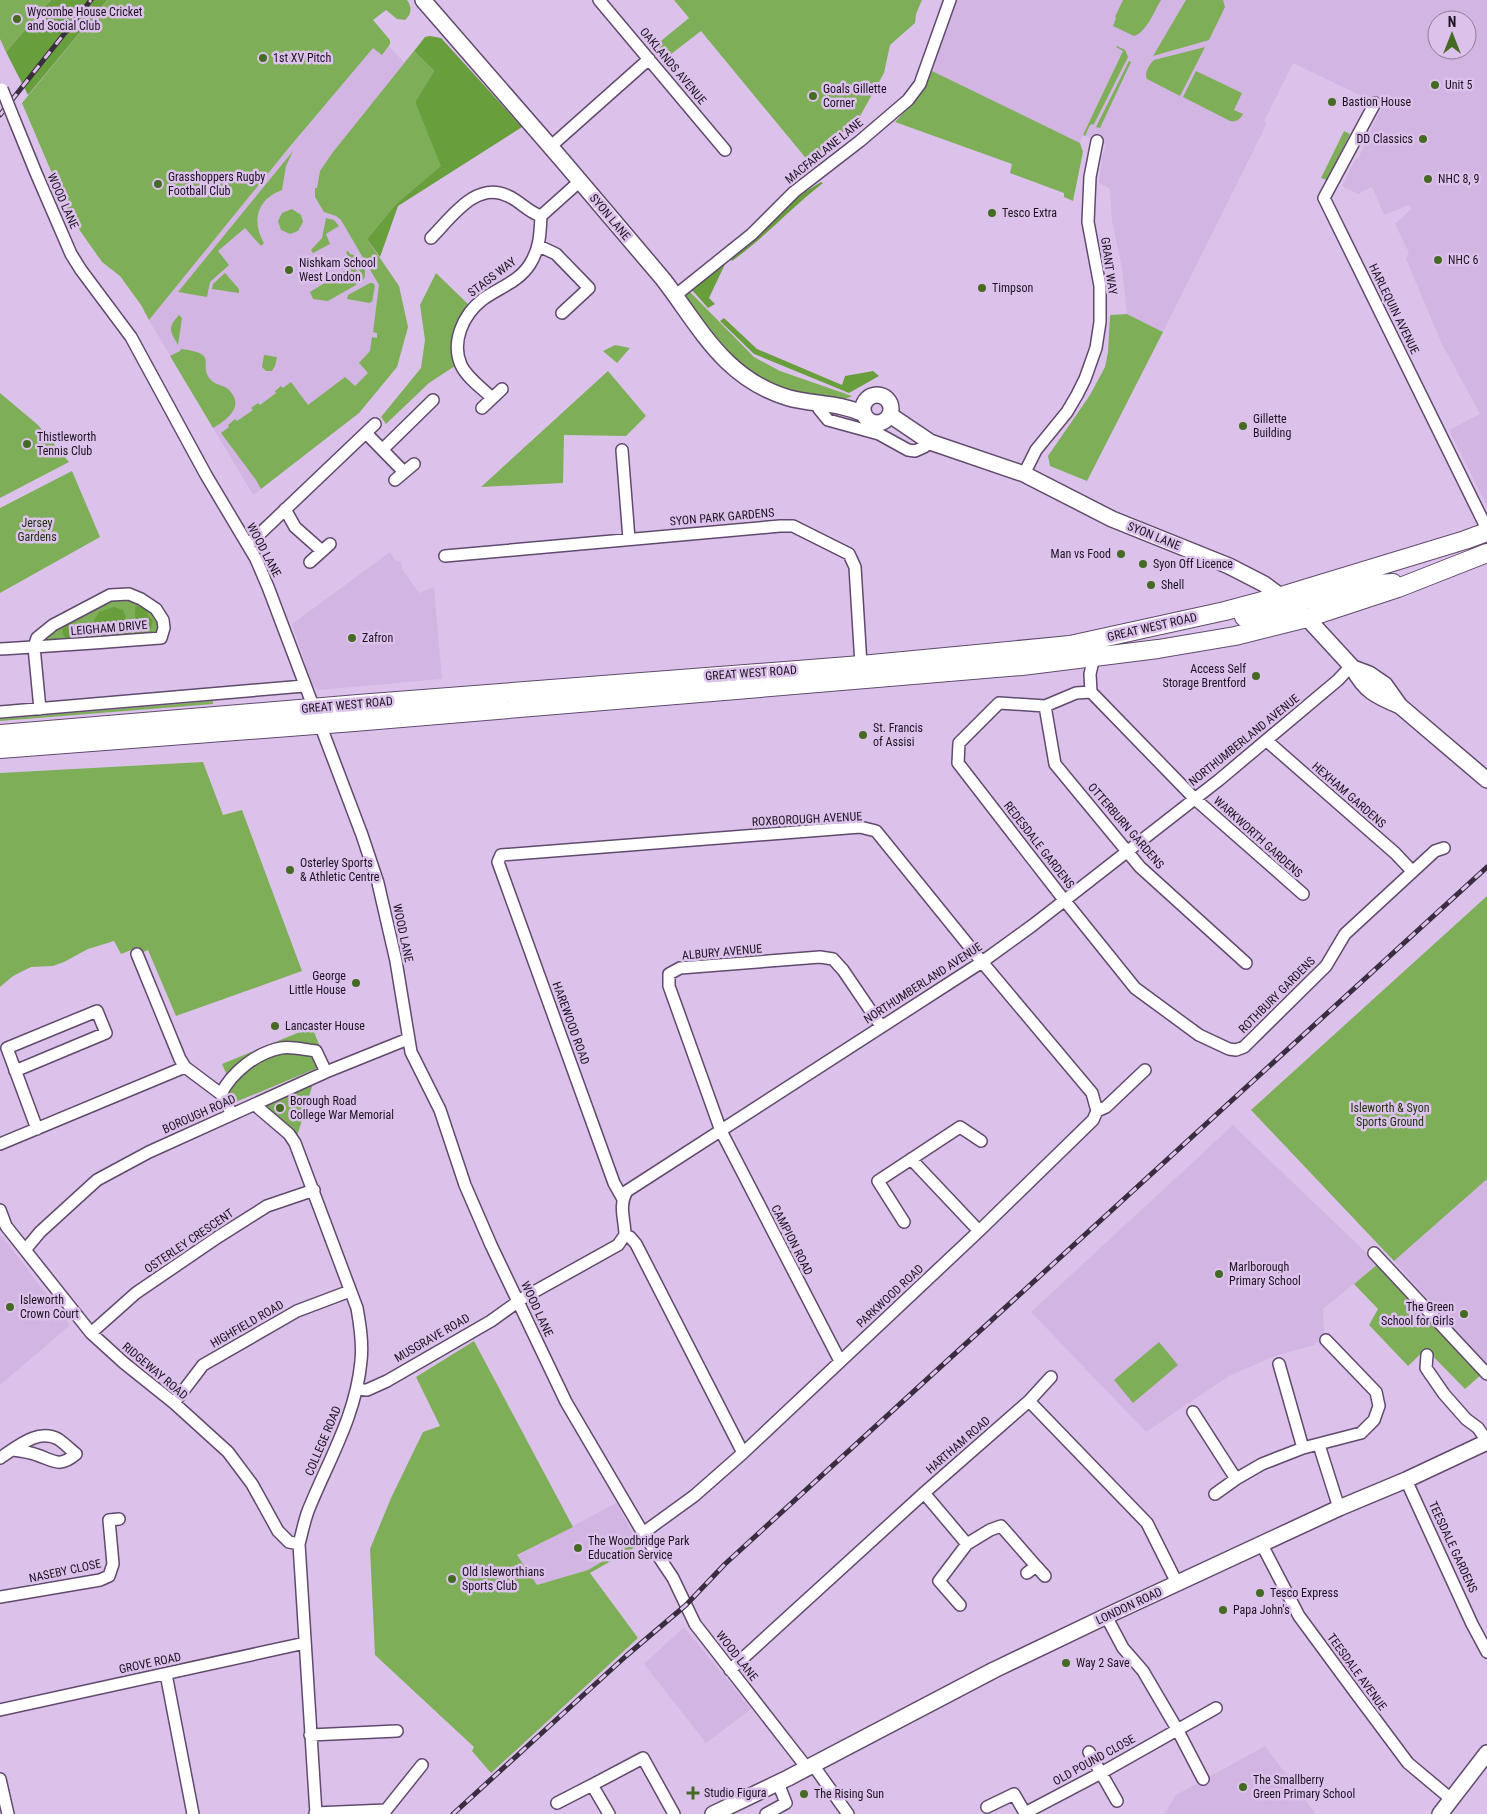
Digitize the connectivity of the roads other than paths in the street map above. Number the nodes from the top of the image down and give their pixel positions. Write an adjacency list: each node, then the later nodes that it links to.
1 (423, 0): 8 (main road, SYON LANE)
2 (599, 0): 4 (street, OAKLANDS AVENUE)
3 (950, 0): 14 (street, MACFARLANE LANE)
4 (649, 60): 8 (street); 9 (street, OAKLANDS AVENUE)
5 (1, 87): 35 (street, WOOD LANE, bridge)
6 (1375, 103): 33 (street, HARLEQUIN AVENUE)
7 (1100, 143): 30 (street, GRANT WAY)
8 (550, 147): 10 (main road, SYON LANE)
9 (725, 150)
10 (580, 181): 11 (street); 14 (main road, SYON LANE)
11 (541, 216): 12 (street); 13 (street, STAGS WAY)
12 (431, 238)
13 (539, 246): 15 (street); 17 (street, STAGS WAY)
14 (676, 296): 19 (main road, SYON LANE)
15 (562, 313)
16 (502, 389): 17 (street)
17 (492, 398): 21 (street)
18 (433, 400): 26 (street)
19 (817, 402): 20 (main road, SYON LANE); 25 (street)
20 (865, 407): 22 (main road); 22 (main road)
21 (482, 408)
22 (890, 415): 25 (main road, SYON LANE)
23 (375, 424): 24 (street)
24 (366, 433): 26 (street); 32 (street)
25 (930, 442): 30 (main road, SYON LANE)
26 (383, 449): 29 (street)
27 (622, 450): 34 (street)
28 (414, 464): 29 (street)
29 (404, 472): 31 (street)
30 (1024, 474): 40 (main road, SYON LANE)
31 (395, 480)
32 (285, 509): 35 (street); 38 (street)
33 (1487, 530): 40 (highway, GREAT WEST ROAD)
34 (629, 540): 37 (street, SYON PARK GARDENS); 46 (street, SYON PARK GARDENS)
35 (248, 545): 48 (street, WOOD LANE)
36 (1487, 553): 39 (highway, GREAT WEST ROAD)
37 (444, 556)
38 (310, 562)
39 (1416, 581): 40 (highway); 41 (highway, GREAT WEST ROAD)
40 (1281, 596): 41 (main road, SYON LANE); 42 (highway, GREAT WEST ROAD)
41 (1307, 618): 42 (highway); 45 (highway, GREAT WEST ROAD); 47 (main road, SYON LANE)
42 (1166, 624): 46 (highway, GREAT WEST ROAD)
43 (34, 647): 43 (street, LEIGHAM DRIVE); 44 (street, LEIGHAM DRIVE); 52 (street)
44 (0, 649)
45 (1094, 657): 49 (street); 54 (highway, GREAT WEST ROAD)
46 (861, 665): 51 (highway, GREAT WEST ROAD)
47 (1352, 667): 56 (street, NORTHUMBERLAND AVENUE); 58 (main road, SYON LANE)
48 (304, 686): 51 (street, WOOD LANE); 52 (street)
49 (1091, 692): 50 (street, REDESDALE GARDENS); 59 (street, WARKWORTH GARDENS)
50 (1045, 706): 61 (street, OTTERBURN GARDENS); 65 (street, REDESDALE GARDENS)
51 (313, 708): 54 (street, WOOD LANE); 55 (highway, GREAT WEST ROAD)
52 (40, 709): 53 (street)
53 (0, 712)
54 (319, 724): 57 (highway, GREAT WEST ROAD); 70 (street, WOOD LANE)
55 (0, 734)
56 (1267, 741): 59 (street, NORTHUMBERLAND AVENUE); 63 (street, HEXHAM GARDENS)
57 (0, 749)
58 (1487, 780)
59 (1194, 799): 61 (street, NORTHUMBERLAND AVENUE); 64 (street, WARKWORTH GARDENS)
60 (1444, 848): 63 (street, ROTHBURY GARDENS)
61 (1126, 851): 65 (street, NORTHUMBERLAND AVENUE); 68 (street, OTTERBURN GARDENS)
62 (501, 855): 67 (street, ROXBOROUGH AVENUE); 86 (street, HAREWOOD ROAD)
63 (1412, 871): 71 (street, ROTHBURY GARDENS)
64 (1302, 894)
65 (1064, 900): 67 (street, NORTHUMBERLAND AVENUE); 71 (street, REDESDALE GARDENS)
66 (136, 954): 72 (street)
67 (982, 962): 69 (street, NORTHUMBERLAND AVENUE); 78 (street, ROXBOROUGH AVENUE)
68 (1246, 963)
69 (881, 1026): 81 (street, NORTHUMBERLAND AVENUE); 81 (street, ALBURY AVENUE)
70 (408, 1039): 75 (street, BOROUGH ROAD); 94 (street, WOOD LANE)
71 (1229, 1049)
72 (185, 1067): 76 (street); 80 (street)
73 (1146, 1070): 78 (street, PARKWOOD ROAD)
74 (16, 1071): 74 (street); 80 (street)
75 (326, 1072): 76 (street); 77 (street, BOROUGH ROAD)
76 (221, 1094): 79 (street)
77 (255, 1105): 79 (street, BOROUGH ROAD); 85 (street, COLLEGE ROAD)
78 (1097, 1111): 89 (street, PARKWOOD ROAD)
79 (232, 1114): 91 (street, BOROUGH ROAD)
80 (37, 1129): 83 (street)
81 (721, 1131): 86 (street, NORTHUMBERLAND AVENUE); 98 (street, CAMPION ROAD)
82 (981, 1141): 84 (street)
83 (0, 1144)
84 (911, 1159): 88 (street); 89 (street)
85 (314, 1190): 93 (street, COLLEGE ROAD); 95 (street, OSTERLEY CRESCENT)
86 (623, 1199): 90 (street)
87 (0, 1210): 91 (street, RIDGEWAY ROAD)
88 (904, 1222)
89 (979, 1231): 98 (street, PARKWOOD ROAD)
90 (625, 1235): 94 (street); 110 (street)
91 (25, 1250): 95 (street, RIDGEWAY ROAD)
92 (1374, 1253): 100 (street)
93 (350, 1291): 102 (street, COLLEGE ROAD); 104 (street, HIGHFIELD ROAD)
94 (518, 1302): 102 (street, MUSGRAVE ROAD); 118 (street, WOOD LANE)
95 (91, 1333): 104 (street, RIDGEWAY ROAD)
96 (1326, 1340): 107 (street)
97 (1427, 1355): 106 (street)
98 (840, 1361): 110 (street, PARKWOOD ROAD)
99 (1279, 1364): 108 (street)
100 (1487, 1374)
101 (1051, 1377): 103 (street, HARTHAM ROAD)
102 (357, 1389): 119 (street, COLLEGE ROAD)
103 (1029, 1400): 114 (street, HARTHAM ROAD); 123 (street)
104 (174, 1403): 119 (street, RIDGEWAY ROAD)
105 (1193, 1412): 112 (street)
106 (1487, 1441): 113 (main road, LONDON ROAD)
107 (1318, 1445): 108 (street); 116 (street)
108 (1303, 1448): 112 (street)
109 (14, 1450): 109 (street); 111 (street)
110 (743, 1452): 118 (street, PARKWOOD ROAD)
111 (0, 1458)
112 (1236, 1479): 115 (street)
113 (1406, 1480): 116 (main road, LONDON ROAD); 128 (street, TEESDALE GARDENS)
114 (924, 1494): 120 (street); 129 (street, HARTHAM ROAD)
115 (1215, 1494)
116 (1340, 1508): 121 (main road, LONDON ROAD)
117 (112, 1518): 124 (street, NASEBY CLOSE)
118 (643, 1533): 129 (street, WOOD LANE)
119 (299, 1544): 127 (street, COLLEGE ROAD)
120 (967, 1544): 122 (street); 125 (street)
121 (1262, 1545): 123 (main road, LONDON ROAD); 145 (street, TEESDALE AVENUE)
122 (1045, 1576)
123 (1178, 1583): 126 (main road, LONDON ROAD)
124 (0, 1597)
125 (960, 1605)
126 (1106, 1616): 133 (street); 139 (main road, LONDON ROAD)
127 (305, 1643): 130 (street, GROVE ROAD); 135 (street, COLLEGE ROAD)
128 (1487, 1652)
129 (730, 1670): 139 (street, WOOD LANE)
130 (166, 1674): 132 (street, GROVE ROAD); 152 (street)
131 (1216, 1708): 133 (street, OLD POUND CLOSE)
132 (0, 1710)
133 (1177, 1729): 140 (street, OLD POUND CLOSE); 142 (street)
134 (397, 1731): 135 (street)
135 (310, 1735): 149 (street, COLLEGE ROAD)
136 (1089, 1752): 140 (street)
137 (1487, 1753): 145 (main road)
138 (422, 1765): 149 (street)
139 (810, 1766): 143 (main road, LONDON ROAD); 157 (street, WOOD LANE)
140 (1100, 1773): 146 (street); 150 (street, OLD POUND CLOSE)
141 (0, 1779): 151 (street)
142 (1203, 1779)
143 (778, 1783): 155 (main road, LONDON ROAD); 156 (street)
144 (592, 1785): 147 (street); 153 (street); 154 (street)
145 (1451, 1799): 158 (main road)
146 (1117, 1801)
147 (557, 1803)
148 (987, 1807): 150 (street)
149 (316, 1813)
150 (1026, 1813)
151 (8, 1814)
152 (193, 1814)
153 (609, 1814)
154 (674, 1814)
155 (713, 1814)
156 (766, 1814)
157 (848, 1814)
158 (1440, 1814)

